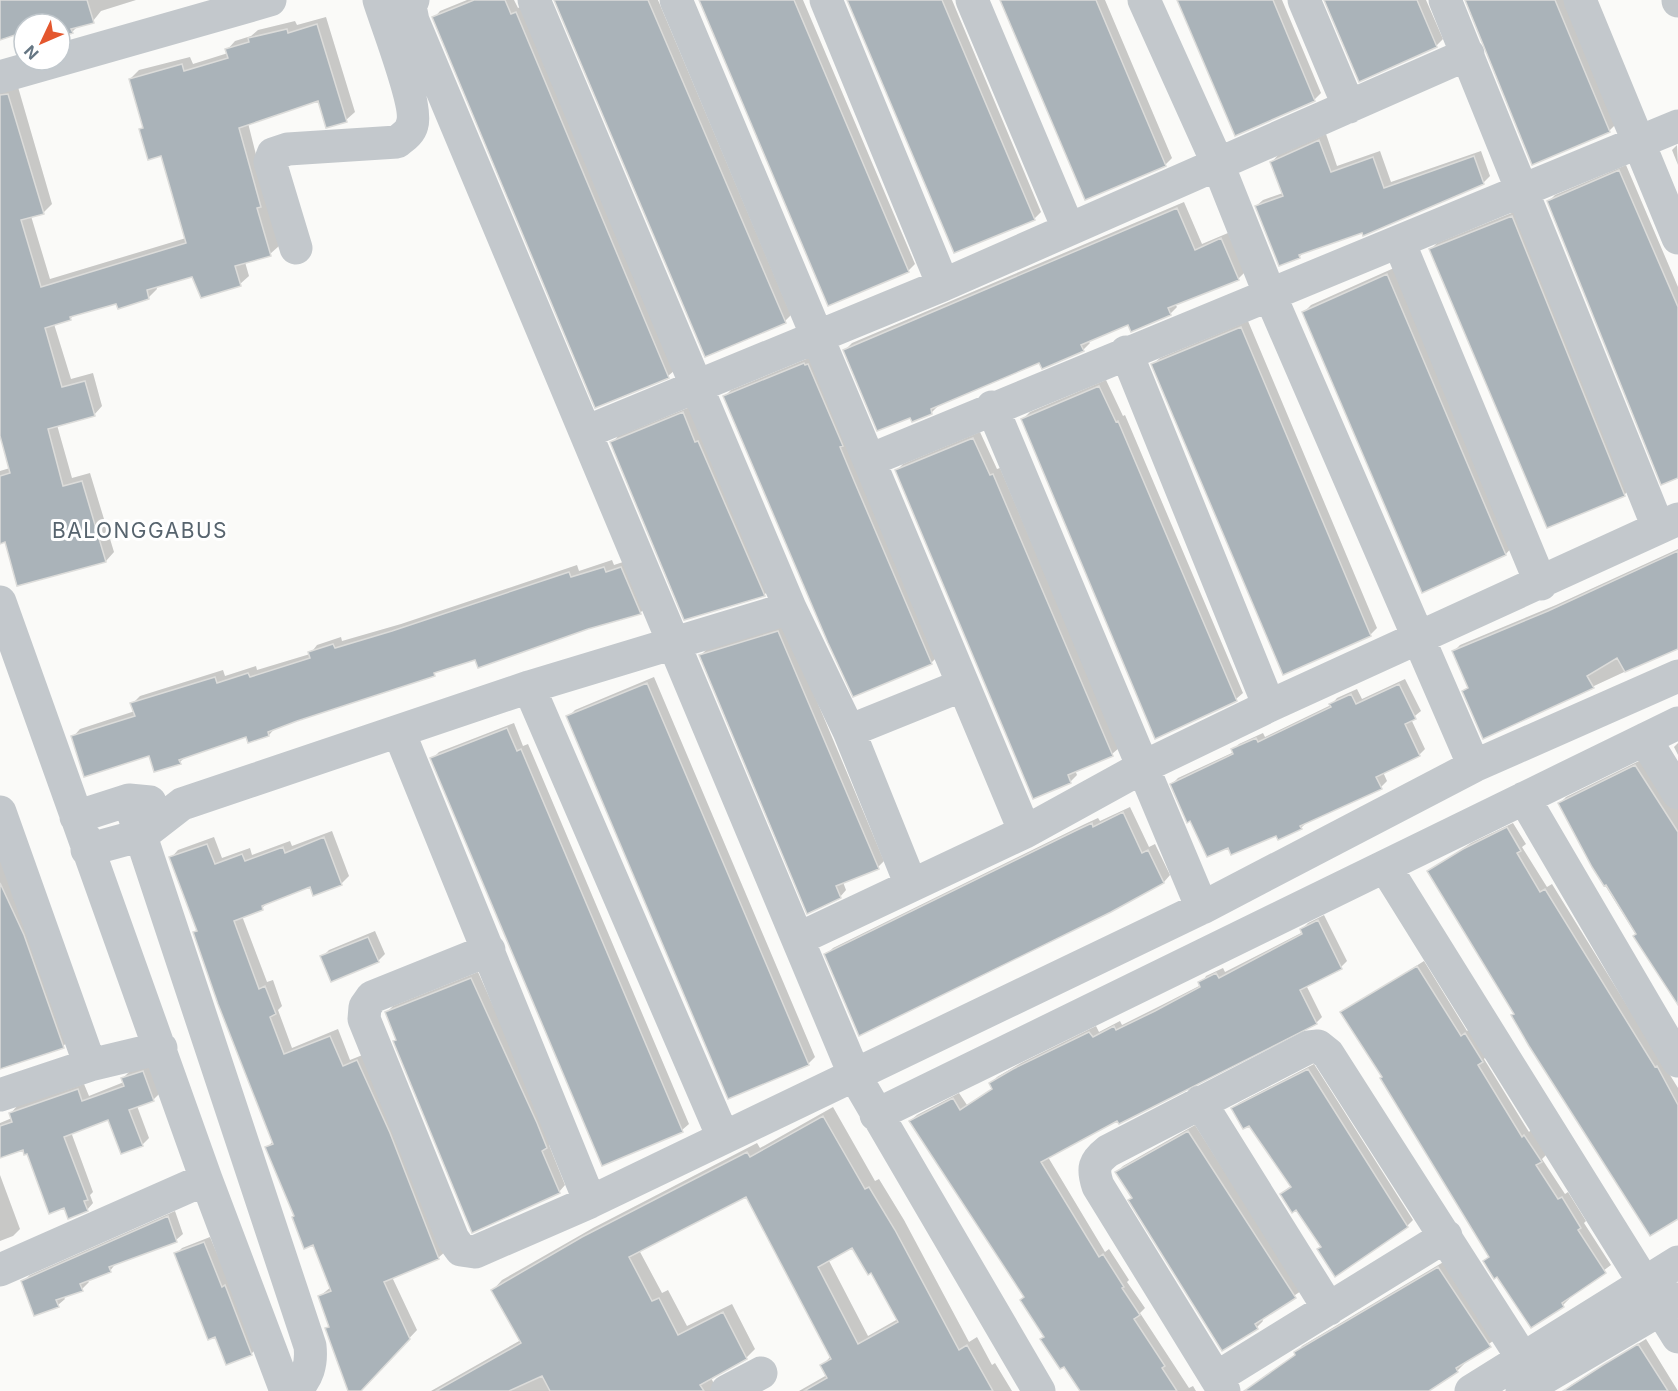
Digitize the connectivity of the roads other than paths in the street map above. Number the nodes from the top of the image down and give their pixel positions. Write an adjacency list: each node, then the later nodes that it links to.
1 (270, 0): 13 (street)
2 (379, 0): 22 (street)
3 (413, 0): 29 (street)
4 (534, 0): 27 (street)
5 (675, 0): 25 (street)
6 (826, 0): 23 (street)
7 (972, 0): 19 (street)
8 (1144, 0): 17 (street)
9 (1304, 0): 14 (street)
10 (1445, 0): 12 (street)
11 (1580, 0): 16 (street)
12 (1468, 54): 14 (street); 18 (street)
13 (0, 77)
14 (1349, 107): 17 (street)
15 (1678, 126): 16 (street)
16 (1638, 143): 18 (street); 20 (street)
17 (1216, 162): 19 (street); 24 (street)
18 (1523, 190): 21 (street); 31 (street)
19 (1068, 228): 23 (street)
20 (1678, 238)
21 (1399, 242): 24 (street); 32 (street)
22 (296, 248)
23 (943, 285): 25 (street)
24 (1270, 295): 26 (street); 35 (street)
25 (817, 338): 27 (street); 30 (street)
26 (1126, 352): 28 (street); 40 (street)
27 (698, 385): 29 (street); 34 (street)
28 (992, 407): 30 (street); 46 (street)
29 (586, 432): 36 (street)
30 (870, 460): 38 (street)
31 (1668, 523): 32 (street)
32 (1541, 584): 35 (street)
33 (0, 602): 52 (street)
34 (790, 608): 36 (street); 42 (street)
35 (1419, 639): 40 (street); 45 (street)
36 (674, 644): 39 (street); 59 (street)
37 (1678, 676): 45 (street)
38 (963, 685): 42 (street); 53 (street)
39 (529, 687): 43 (street); 68 (street)
40 (1269, 706): 46 (street)
41 (1678, 723): 44 (street)
42 (849, 731): 57 (street)
43 (399, 732): 50 (street); 60 (street)
44 (1646, 739): 47 (street); 48 (street)
45 (1474, 766): 58 (street)
46 (1143, 767): 53 (street); 58 (street)
47 (1678, 794)
48 (1524, 798): 56 (street); 62 (street)
49 (129, 800): 50 (street); 52 (street); 54 (street)
50 (182, 804): 54 (street)
51 (0, 812): 63 (street)
52 (76, 817): 55 (street)
53 (1025, 832): 57 (street)
54 (142, 835): 55 (street); 81 (street)
55 (87, 850): 61 (street)
56 (1386, 868): 67 (street); 74 (street)
57 (911, 885): 59 (street)
58 (1202, 908): 64 (street)
59 (798, 939): 64 (street)
60 (489, 950): 70 (street); 70 (street)
61 (161, 1048): 63 (street); 69 (street)
62 (1678, 1061)
63 (90, 1065): 65 (street)
64 (855, 1076): 67 (street); 68 (street)
65 (0, 1095)
66 (1200, 1102): 71 (street); 75 (street); 79 (street)
67 (876, 1115): 83 (street)
68 (723, 1137): 70 (street)
69 (206, 1179): 73 (street); 80 (street)
70 (590, 1202)
71 (1446, 1236): 75 (street); 78 (street)
72 (1678, 1262): 74 (street)
73 (0, 1270)
74 (1661, 1297): 76 (street); 78 (street)
75 (1329, 1309): 79 (street)
76 (1678, 1337)
77 (761, 1373): 82 (street)
78 (1523, 1383): 84 (street)
79 (1220, 1385)
80 (286, 1391)
81 (296, 1391)
82 (727, 1391)
83 (1040, 1391)
84 (1471, 1391)

